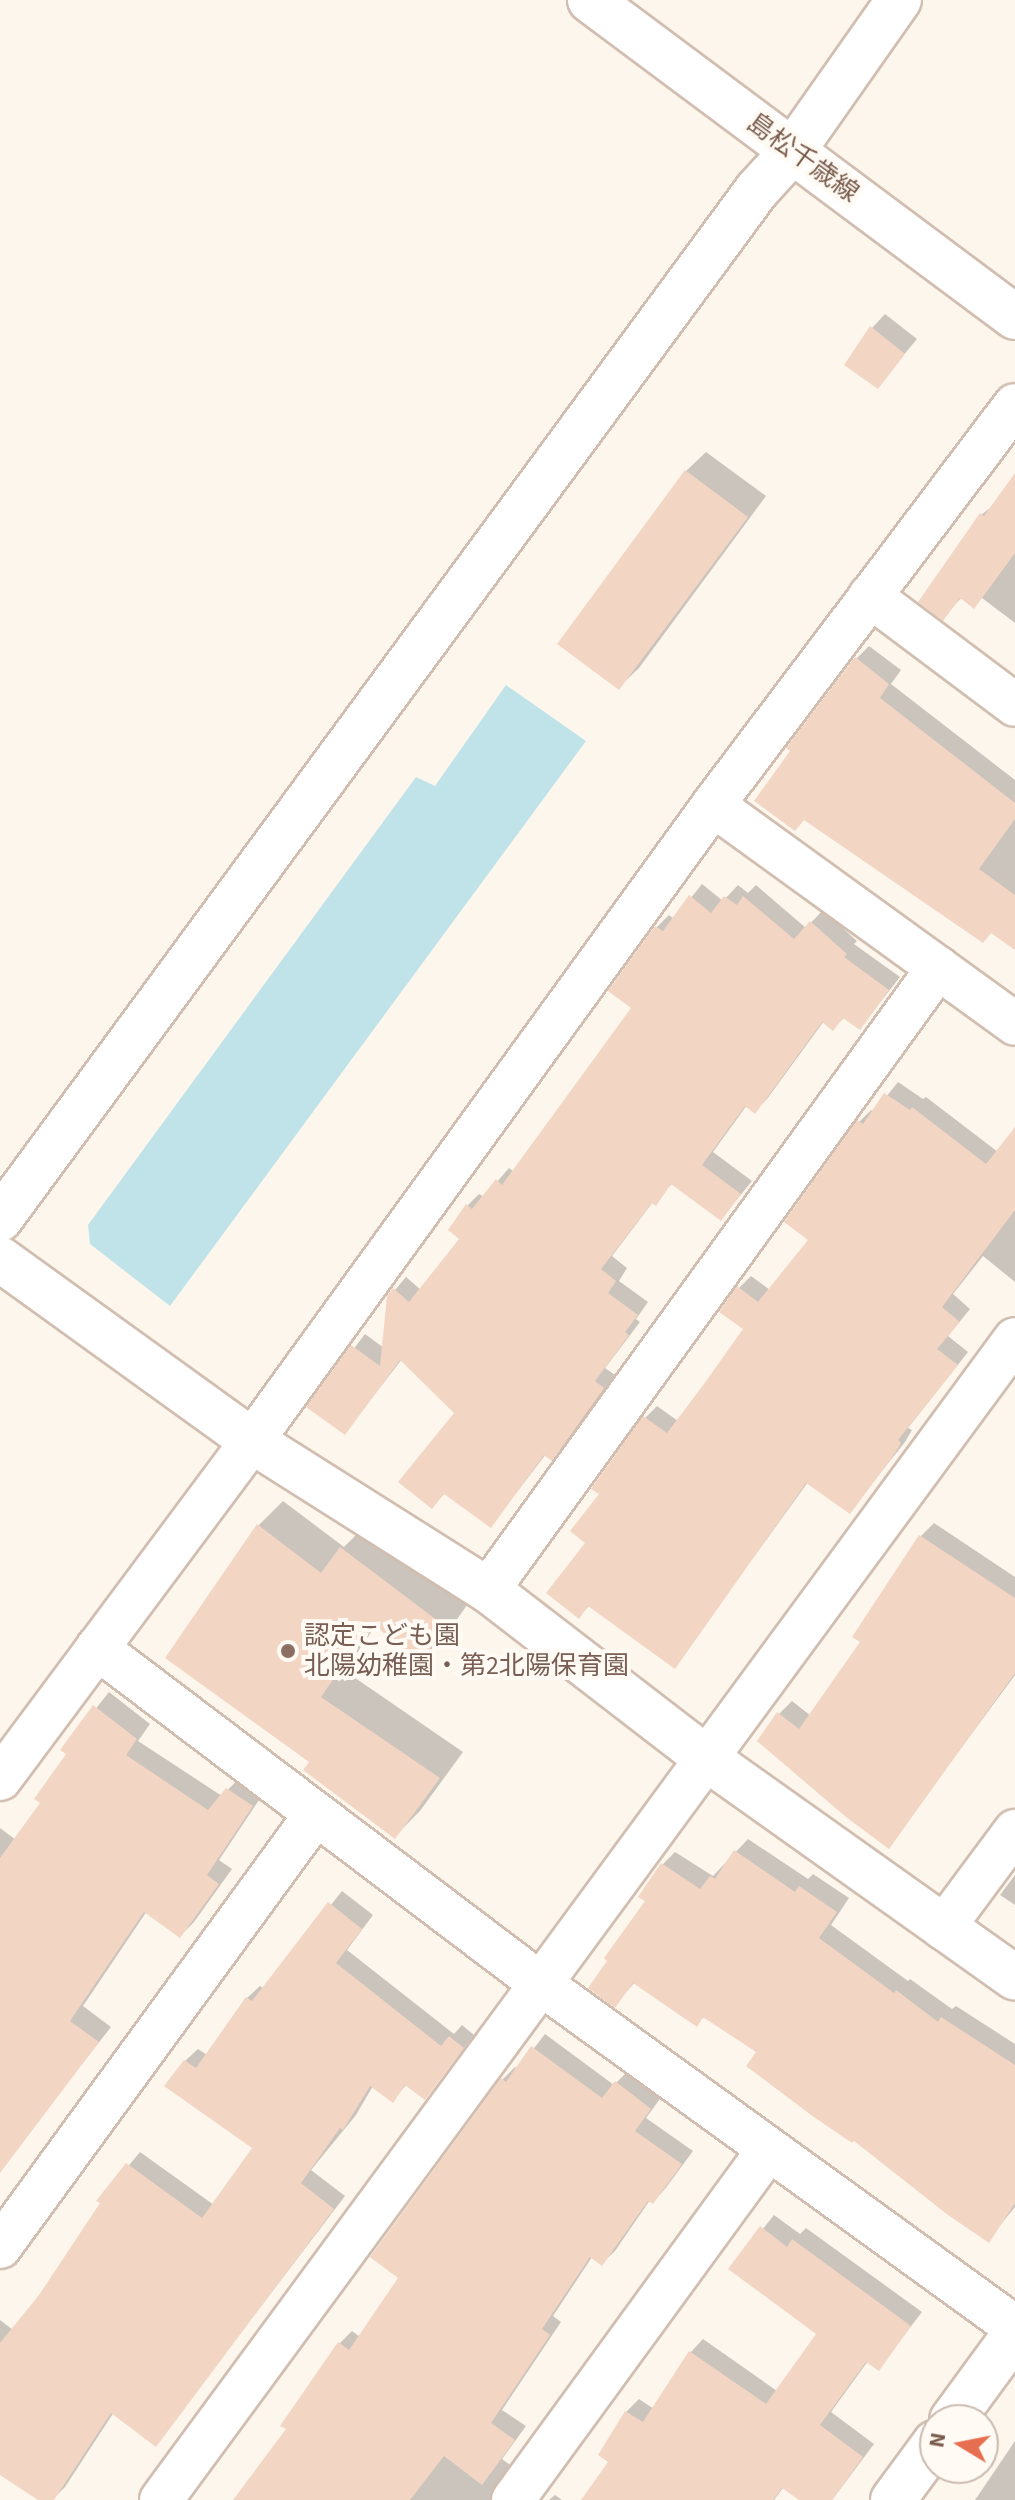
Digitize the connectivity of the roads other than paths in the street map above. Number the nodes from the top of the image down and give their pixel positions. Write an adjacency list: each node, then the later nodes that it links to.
1 (590, 0): 3 (street, 島松千歳線)
2 (899, 0): 3 (street)
3 (792, 152): 4 (street, 島松千歳線); 11 (street)
4 (1015, 317)
5 (1015, 405): 6 (street)
6 (870, 596): 7 (street); 8 (street)
7 (1015, 705)
8 (713, 805): 9 (street); 14 (street)
9 (938, 968): 10 (street); 15 (street)
10 (1015, 1024)
11 (0, 1219)
12 (0, 1259): 14 (street)
13 (1015, 1339): 17 (street)
14 (252, 1441): 15 (street); 16 (street)
15 (488, 1590): 17 (street)
16 (97, 1648): 18 (street); 19 (street)
17 (706, 1758): 21 (street); 23 (street)
18 (0, 1779)
19 (316, 1814): 23 (street); 25 (street)
20 (1015, 1831): 21 (street)
21 (943, 1928): 22 (street)
22 (1015, 1978)
23 (541, 1984): 24 (street); 30 (street)
24 (769, 2149): 26 (street); 31 (street)
25 (0, 2247)
26 (1015, 2327)
27 (1015, 2334): 28 (street)
28 (964, 2404)
29 (919, 2465): 32 (street)
30 (161, 2500)
31 (513, 2500)
32 (893, 2500)

